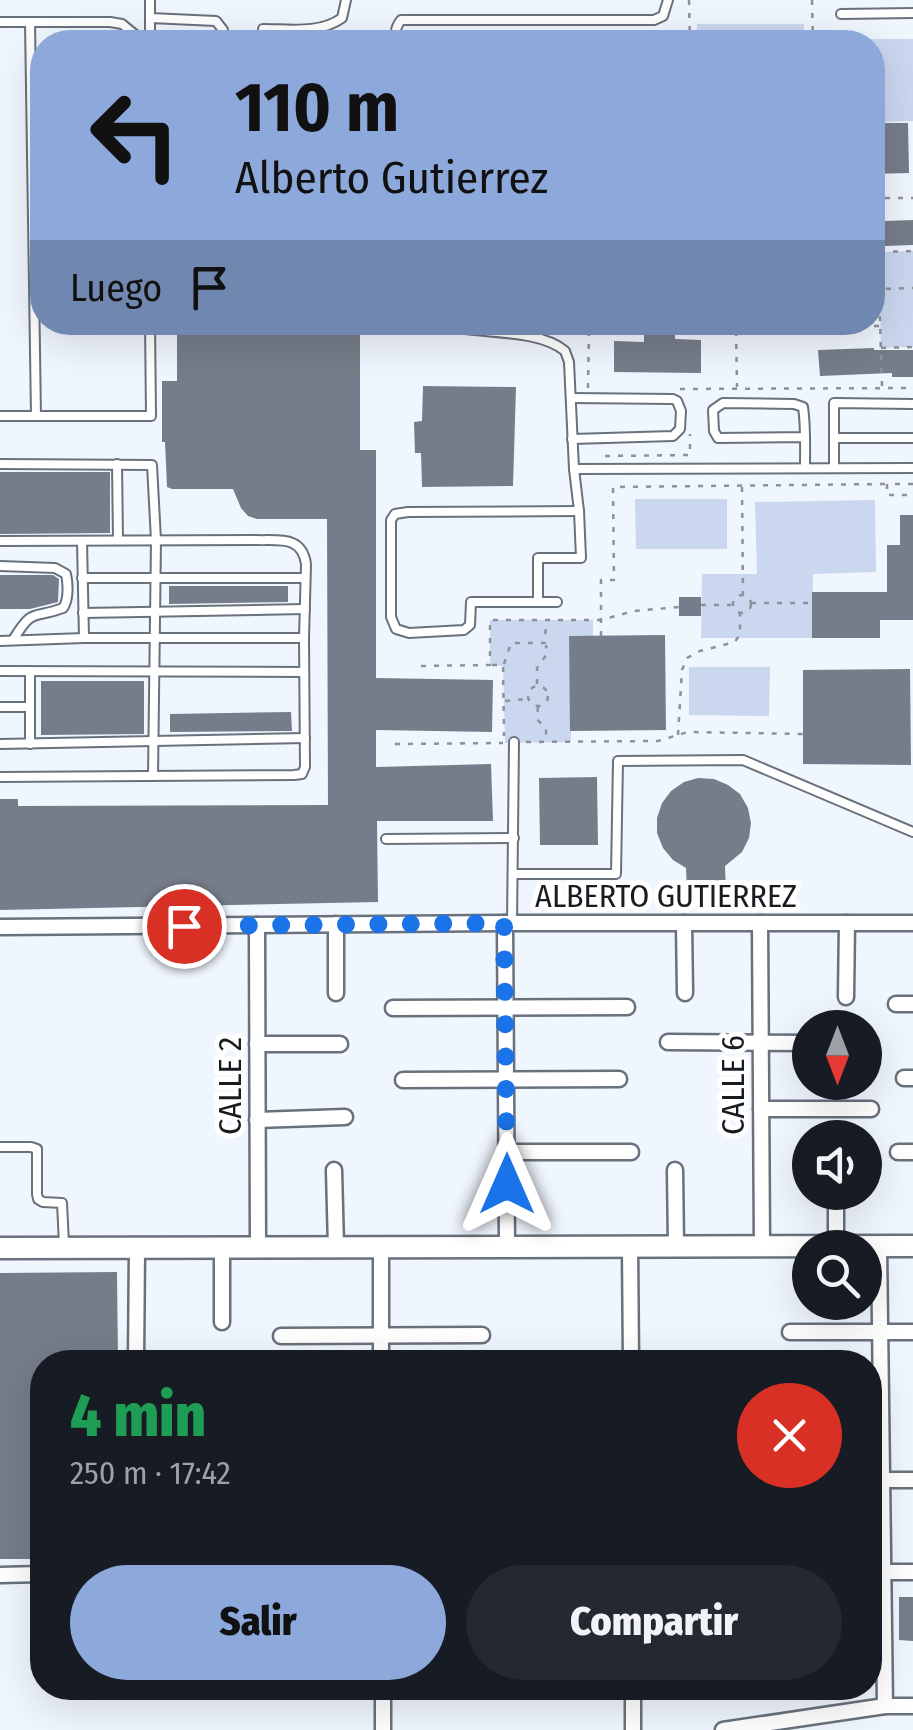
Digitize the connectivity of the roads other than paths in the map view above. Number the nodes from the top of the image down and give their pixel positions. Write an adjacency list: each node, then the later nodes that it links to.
1 (150, 0): 8 (lane)
2 (346, 0): 11 (lane)
3 (668, 0): 16 (lane)
4 (898, 0): 5 (lane)
5 (898, 13): 6 (lane); 7 (lane)
6 (913, 13)
7 (841, 14)
8 (150, 18): 14 (lane); 15 (lane)
9 (0, 22): 10 (lane)
10 (30, 22): 12 (lane); 13 (lane)
11 (262, 29)
12 (30, 30)
13 (130, 30)
14 (148, 30)
15 (223, 30)
16 (397, 30)
17 (35, 335): 23 (lane)
18 (150, 335): 23 (lane)
19 (512, 335): 20 (lane)
20 (571, 398): 25 (lane); 25 (lane)
21 (913, 404): 26 (lane)
22 (0, 416): 23 (lane)
23 (36, 416)
24 (805, 436): 24 (lane); 31 (lane)
25 (572, 438): 30 (lane)
26 (834, 438): 27 (lane); 32 (lane)
27 (913, 438)
28 (0, 464): 29 (lane)
29 (117, 464): 36 (lane); 37 (lane)
30 (574, 468): 31 (lane); 34 (lane)
31 (806, 468): 32 (lane)
32 (834, 468): 33 (lane)
33 (913, 468)
34 (579, 511): 43 (lane); 43 (lane)
35 (82, 540): 36 (lane); 38 (lane); 40 (lane)
36 (118, 540): 37 (lane)
37 (156, 540): 41 (lane); 42 (lane)
38 (0, 541)
39 (0, 566): 51 (lane)
40 (82, 578): 41 (lane); 47 (lane)
41 (155, 578): 42 (lane); 46 (lane)
42 (306, 578): 45 (lane)
43 (538, 602): 44 (lane)
44 (557, 602)
45 (305, 609): 46 (lane); 50 (lane)
46 (154, 612): 47 (lane); 49 (lane)
47 (83, 613): 48 (lane)
48 (84, 638): 49 (lane); 51 (lane)
49 (155, 638): 50 (lane); 54 (lane)
50 (304, 638): 56 (lane)
51 (12, 640): 52 (lane)
52 (0, 641)
53 (30, 671): 54 (lane); 55 (lane); 58 (lane)
54 (155, 671): 56 (lane); 60 (lane)
55 (0, 672)
56 (304, 672): 59 (lane)
57 (0, 707): 58 (lane)
58 (30, 707): 63 (lane)
59 (305, 738): 60 (lane); 64 (lane)
60 (154, 740): 63 (lane); 64 (lane)
61 (509, 742): 67 (lane)
62 (0, 744): 63 (lane)
63 (30, 744)
64 (153, 776): 65 (lane)
65 (0, 777)
66 (913, 832): 69 (lane)
67 (514, 838): 68 (lane); 69 (lane)
68 (386, 839)
69 (514, 874): 70 (lane)
70 (508, 923): 71 (street, ALBERTO GUTIERREZ); 75 (street, ALBERTO GUTIERREZ); 83 (street)
71 (684, 923): 72 (street, ALBERTO GUTIERREZ); 79 (street)
72 (760, 923): 73 (street, ALBERTO GUTIERREZ); 87 (street, CALLE 6)
73 (846, 923): 74 (street, ALBERTO GUTIERREZ); 80 (street)
74 (913, 923)
75 (336, 924): 76 (street, ALBERTO GUTIERREZ); 78 (street)
76 (257, 925): 77 (street, ALBERTO GUTIERREZ); 89 (street, CALLE 2)
77 (0, 927)
78 (336, 992)
79 (685, 993)
80 (846, 997)
81 (896, 1004): 82 (street)
82 (913, 1004)
83 (506, 1007): 84 (street); 85 (street); 91 (street)
84 (628, 1007)
85 (392, 1008)
86 (668, 1042): 87 (street)
87 (760, 1042): 88 (street); 94 (street, CALLE 6)
88 (792, 1043)
89 (258, 1044): 90 (street); 97 (street, CALLE 2)
90 (340, 1044)
91 (506, 1079): 92 (street); 93 (street); 99 (street)
92 (620, 1079)
93 (403, 1080)
94 (761, 1108): 95 (street); 110 (street, CALLE 6)
95 (872, 1109)
96 (345, 1117): 97 (street)
97 (258, 1120): 116 (street, CALLE 2)
98 (0, 1147): 113 (lane)
99 (506, 1152): 100 (street); 103 (street)
100 (631, 1152)
101 (334, 1170): 106 (street)
102 (675, 1170): 109 (street)
103 (508, 1246): 107 (street); 108 (street)
104 (882, 1246): 105 (street)
105 (913, 1246)
106 (336, 1247): 107 (street); 116 (street)
107 (381, 1247): 124 (street)
108 (630, 1247): 109 (street); 127 (street)
109 (676, 1247): 110 (street)
110 (762, 1247): 111 (street)
111 (792, 1247)
112 (0, 1248): 113 (street)
113 (64, 1248): 114 (street)
114 (136, 1248): 115 (street); 125 (street)
115 (222, 1248): 116 (street); 118 (street)
116 (258, 1248)
117 (880, 1320): 120 (street)
118 (222, 1322)
119 (790, 1332): 120 (street)
120 (880, 1332): 121 (street); 128 (street)
121 (913, 1332)
122 (482, 1335): 124 (street)
123 (281, 1336): 124 (street)
124 (381, 1336): 126 (street)
125 (136, 1350)
126 (382, 1350)
127 (631, 1350)
128 (879, 1350)
129 (882, 1480): 130 (street)
130 (913, 1480)
131 (882, 1572): 132 (street)
132 (913, 1572)
133 (0, 1574): 134 (street)
134 (30, 1574)
135 (882, 1656): 138 (street)
136 (383, 1700): 140 (street)
137 (633, 1700): 141 (street)
138 (885, 1706): 139 (street); 142 (street)
139 (913, 1706)
140 (383, 1730)
141 (634, 1730)
142 (723, 1730)

